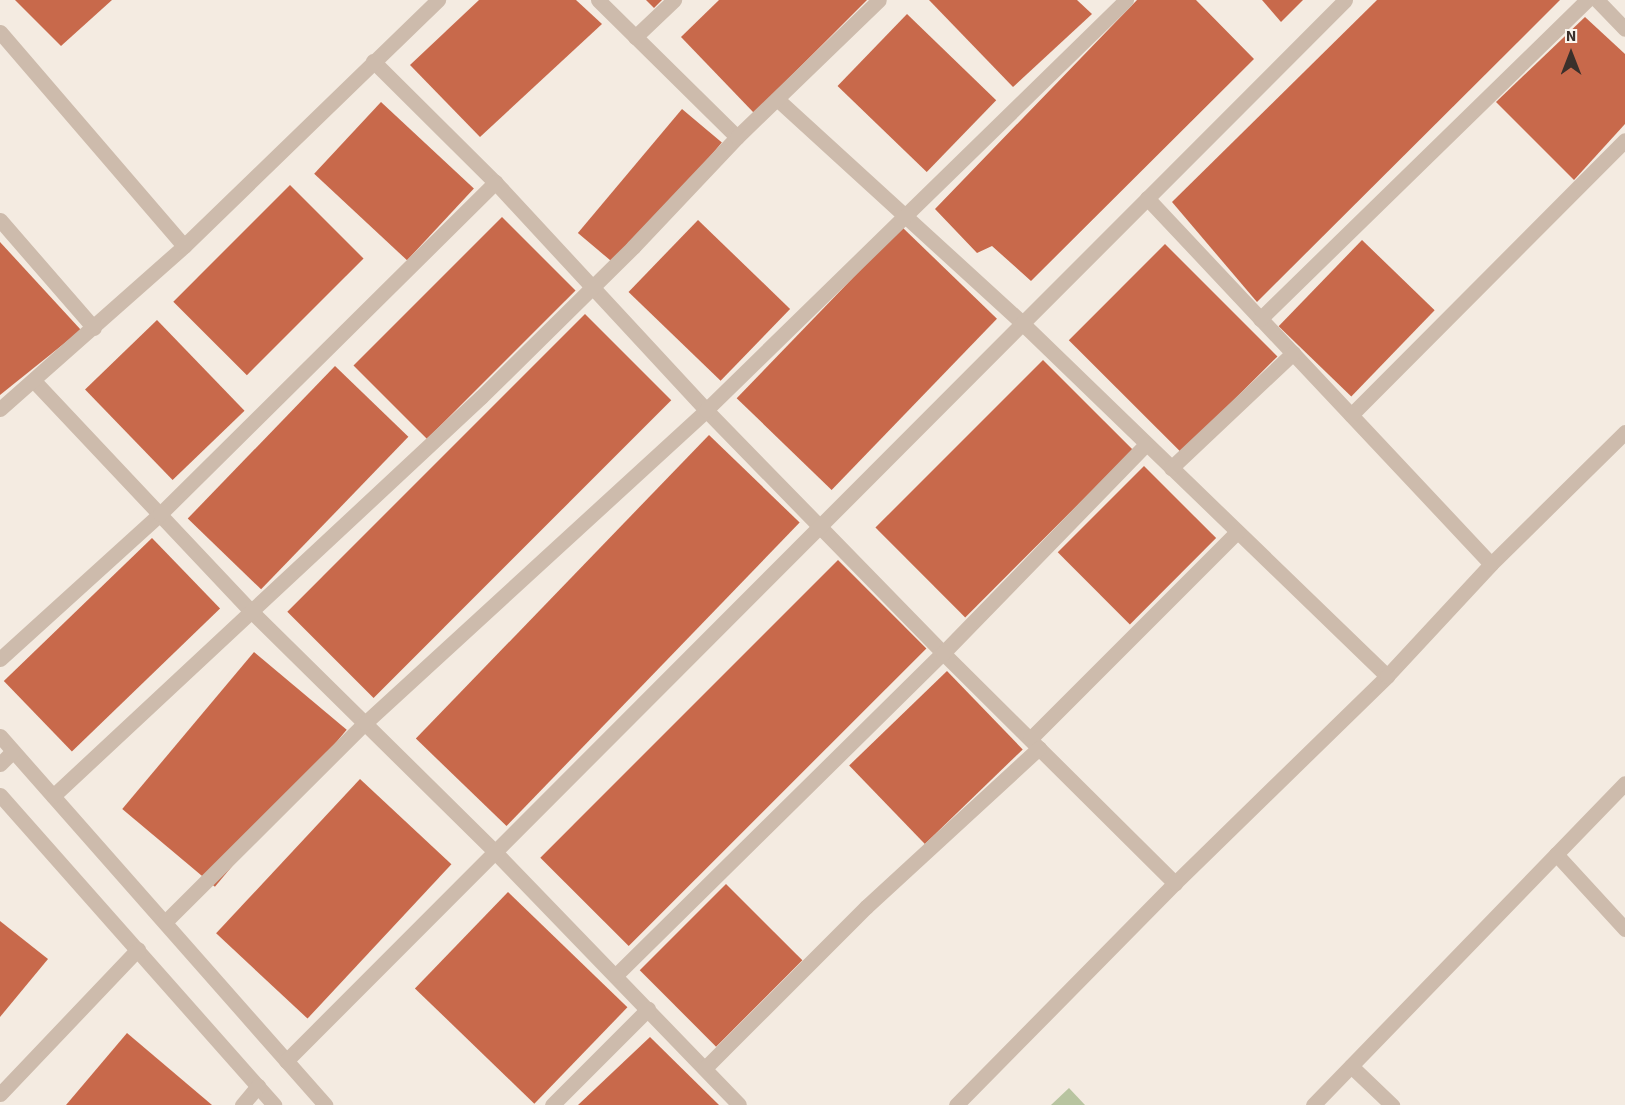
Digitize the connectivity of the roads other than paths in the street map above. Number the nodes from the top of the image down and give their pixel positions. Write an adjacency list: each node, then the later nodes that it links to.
1 (438, 0): 12 (street)
2 (598, 0): 11 (street)
3 (674, 0): 11 (street)
4 (879, 0): 13 (street)
5 (1126, 0): 18 (street)
6 (1345, 0): 17 (street)
7 (1587, 0): 22 (street)
8 (1597, 0): 9 (street)
9 (1622, 20)
10 (0, 32): 20 (street)
11 (636, 37): 14 (street)
12 (373, 61): 16 (street); 20 (street)
13 (777, 99): 14 (street); 18 (street)
14 (737, 138): 21 (street)
15 (1625, 140): 29 (street)
16 (495, 182): 21 (street); 33 (street)
17 (1147, 198): 22 (street); 23 (street)
18 (906, 215): 23 (street); 28 (street)
19 (0, 220): 24 (street)
20 (184, 246): 24 (street)
21 (591, 286): 28 (street); 37 (street)
22 (1260, 319): 25 (street)
23 (1022, 323): 31 (street); 34 (street)
24 (94, 328): 26 (street)
25 (1293, 354): 29 (street); 32 (street)
26 (34, 381): 27 (street); 33 (street)
27 (0, 409)
28 (706, 410): 34 (street); 41 (street)
29 (1351, 415): 36 (street)
30 (1625, 432): 36 (street)
31 (1146, 444): 32 (street); 38 (street)
32 (1171, 468): 35 (street)
33 (160, 514): 37 (street); 39 (street)
34 (821, 528): 38 (street); 49 (street)
35 (1237, 532): 40 (street); 43 (street)
36 (1491, 564): 40 (street)
37 (253, 613): 41 (street); 48 (street)
38 (943, 653): 43 (street); 55 (street)
39 (0, 659)
40 (1387, 676): 51 (street)
41 (365, 723): 49 (street); 52 (street)
42 (0, 736): 44 (street)
43 (1034, 743): 51 (street); 59 (street)
44 (13, 751): 45 (street); 48 (street)
45 (0, 764)
46 (1625, 783): 50 (street)
47 (0, 795): 54 (street)
48 (53, 796): 52 (street)
49 (495, 852): 55 (street); 57 (street)
50 (1556, 854): 53 (street); 58 (street)
51 (1175, 883): 67 (street)
52 (165, 922): 57 (street)
53 (1625, 929)
54 (138, 949): 60 (street); 61 (street)
55 (616, 975): 56 (street)
56 (648, 1009): 59 (street); 65 (street)
57 (286, 1061): 64 (street)
58 (1351, 1066): 68 (street); 69 (street)
59 (705, 1068): 66 (street)
60 (258, 1086): 62 (street); 63 (street)
61 (0, 1094)
62 (242, 1105)
63 (274, 1105)
64 (325, 1105)
65 (552, 1105)
66 (739, 1105)
67 (956, 1105)
68 (1313, 1105)
69 (1392, 1105)

